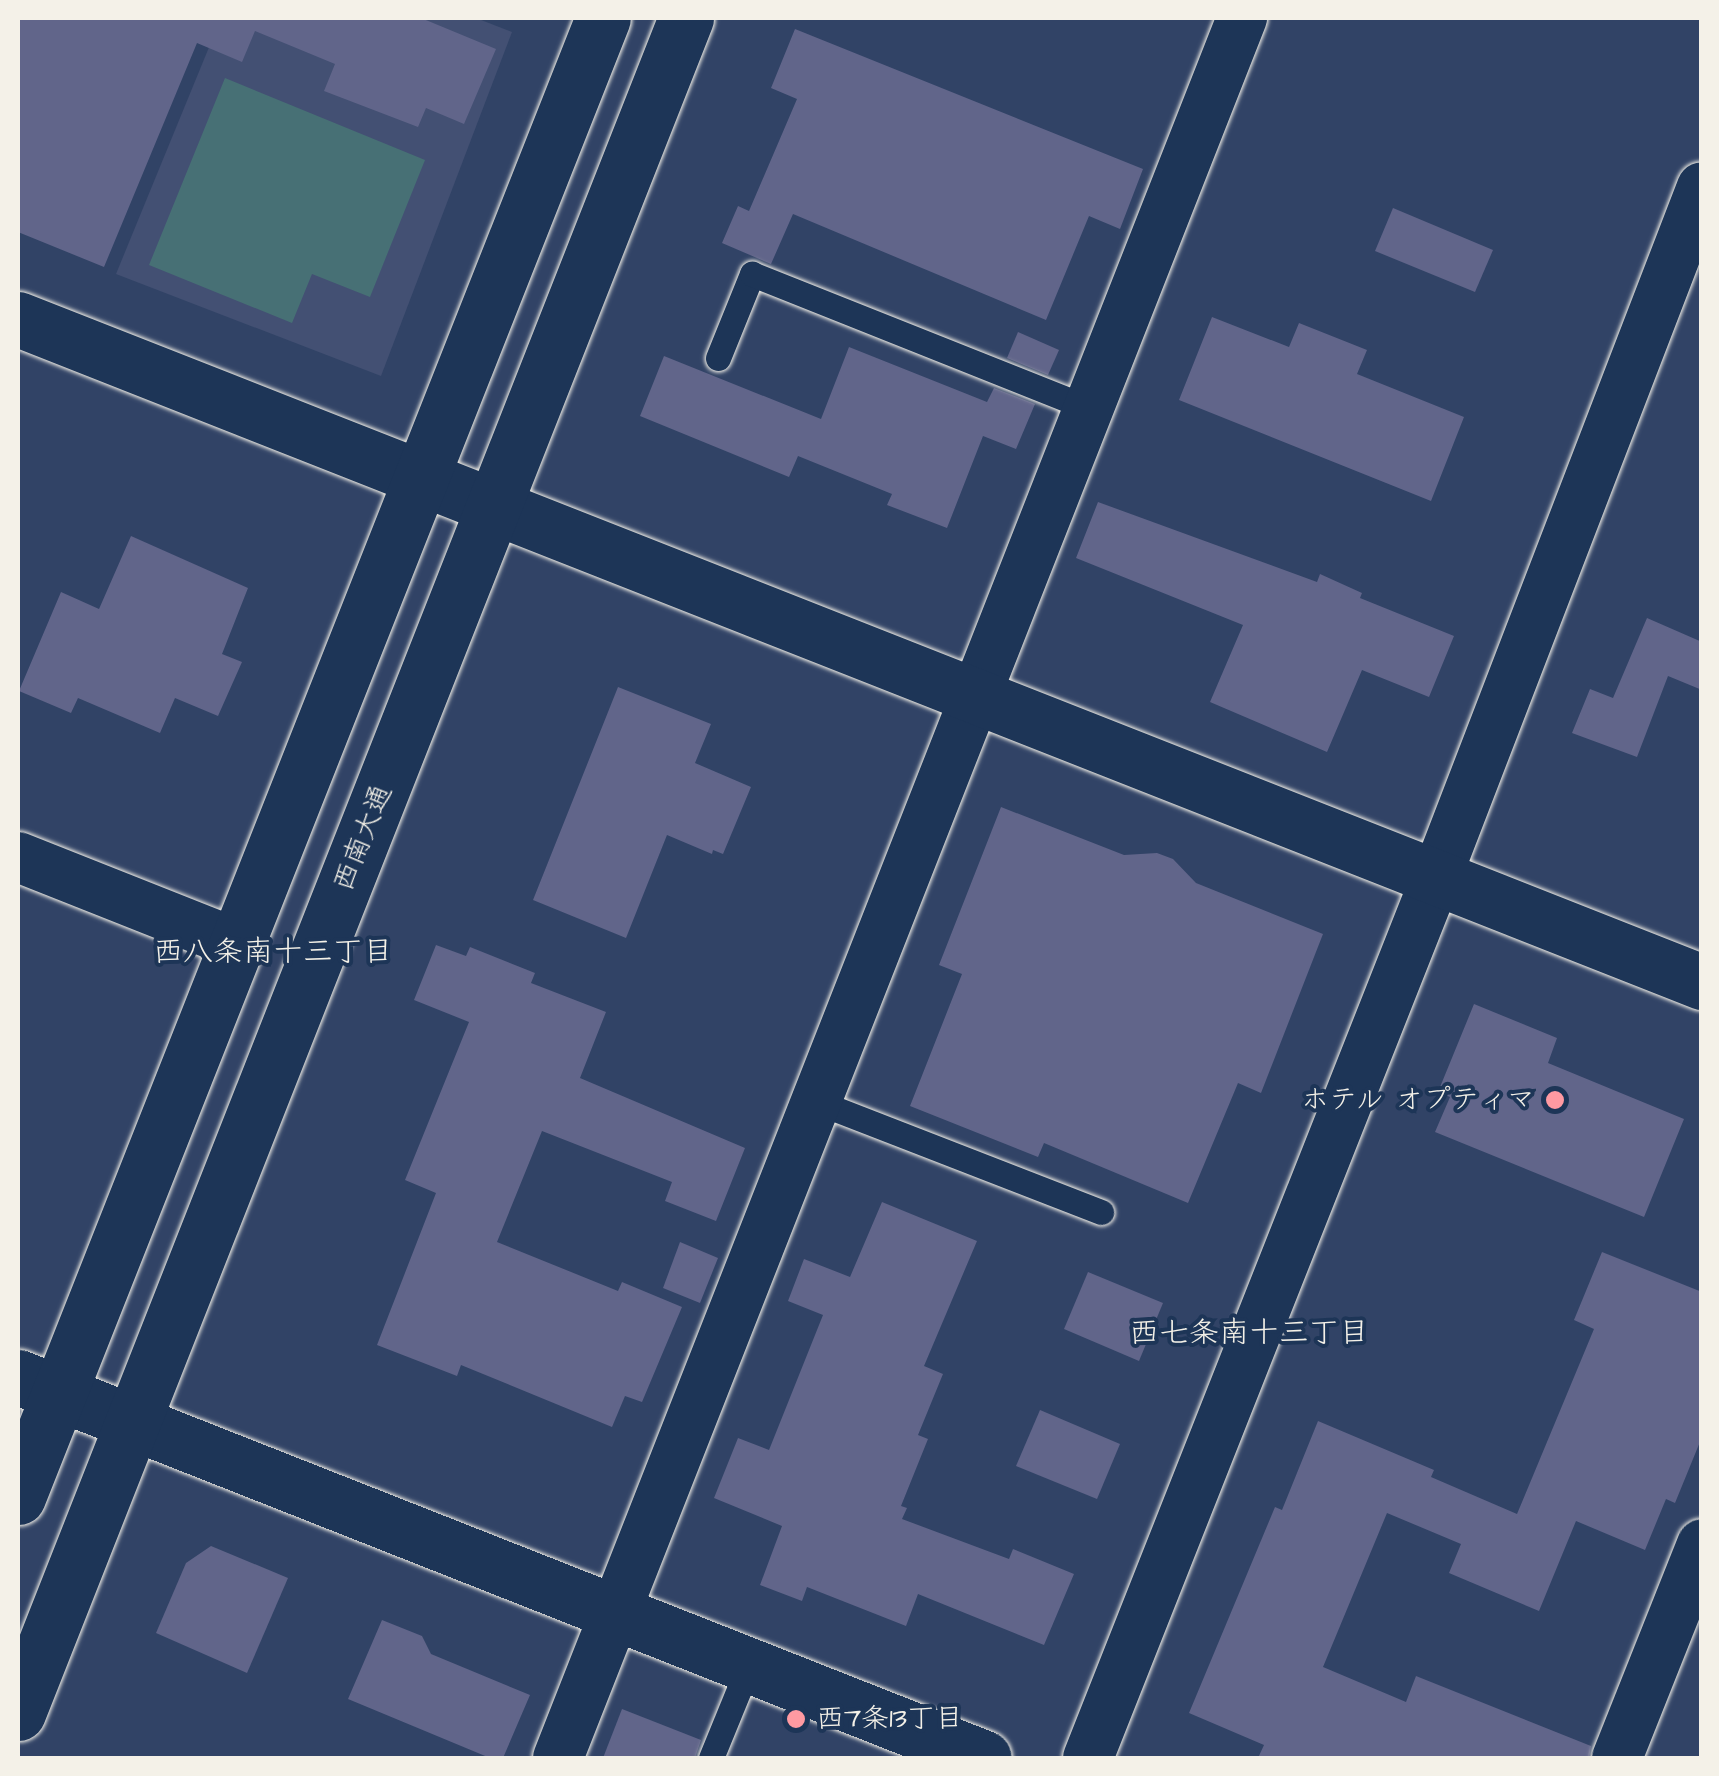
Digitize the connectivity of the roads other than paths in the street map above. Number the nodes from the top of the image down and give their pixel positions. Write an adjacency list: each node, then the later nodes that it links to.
1 (603, 18): 8 (street)
2 (686, 18): 9 (street, 西南大通)
3 (1242, 18): 7 (street)
4 (1702, 187): 12 (street)
5 (18, 319): 8 (street)
6 (718, 358): 7 (lane)
7 (1088, 408): 10 (street)
8 (421, 478): 9 (street); 13 (street)
9 (496, 507): 10 (street); 18 (street, 西南大通)
10 (974, 697): 12 (street); 15 (street)
11 (18, 856): 13 (street)
12 (1436, 878): 14 (street); 27 (street)
13 (240, 944): 17 (street)
14 (1702, 982)
15 (815, 1101): 16 (lane); 21 (street)
16 (1100, 1212)
17 (36, 1385): 18 (street); 19 (street)
18 (130, 1424): 21 (street); 23 (street, 西南大通)
19 (18, 1497)
20 (1702, 1544): 28 (street)
21 (615, 1611): 22 (street); 24 (street)
22 (749, 1665): 25 (lane); 26 (street)
23 (18, 1713)
24 (558, 1758)
25 (711, 1758)
26 (984, 1758)
27 (1088, 1758)
28 (1617, 1758)

